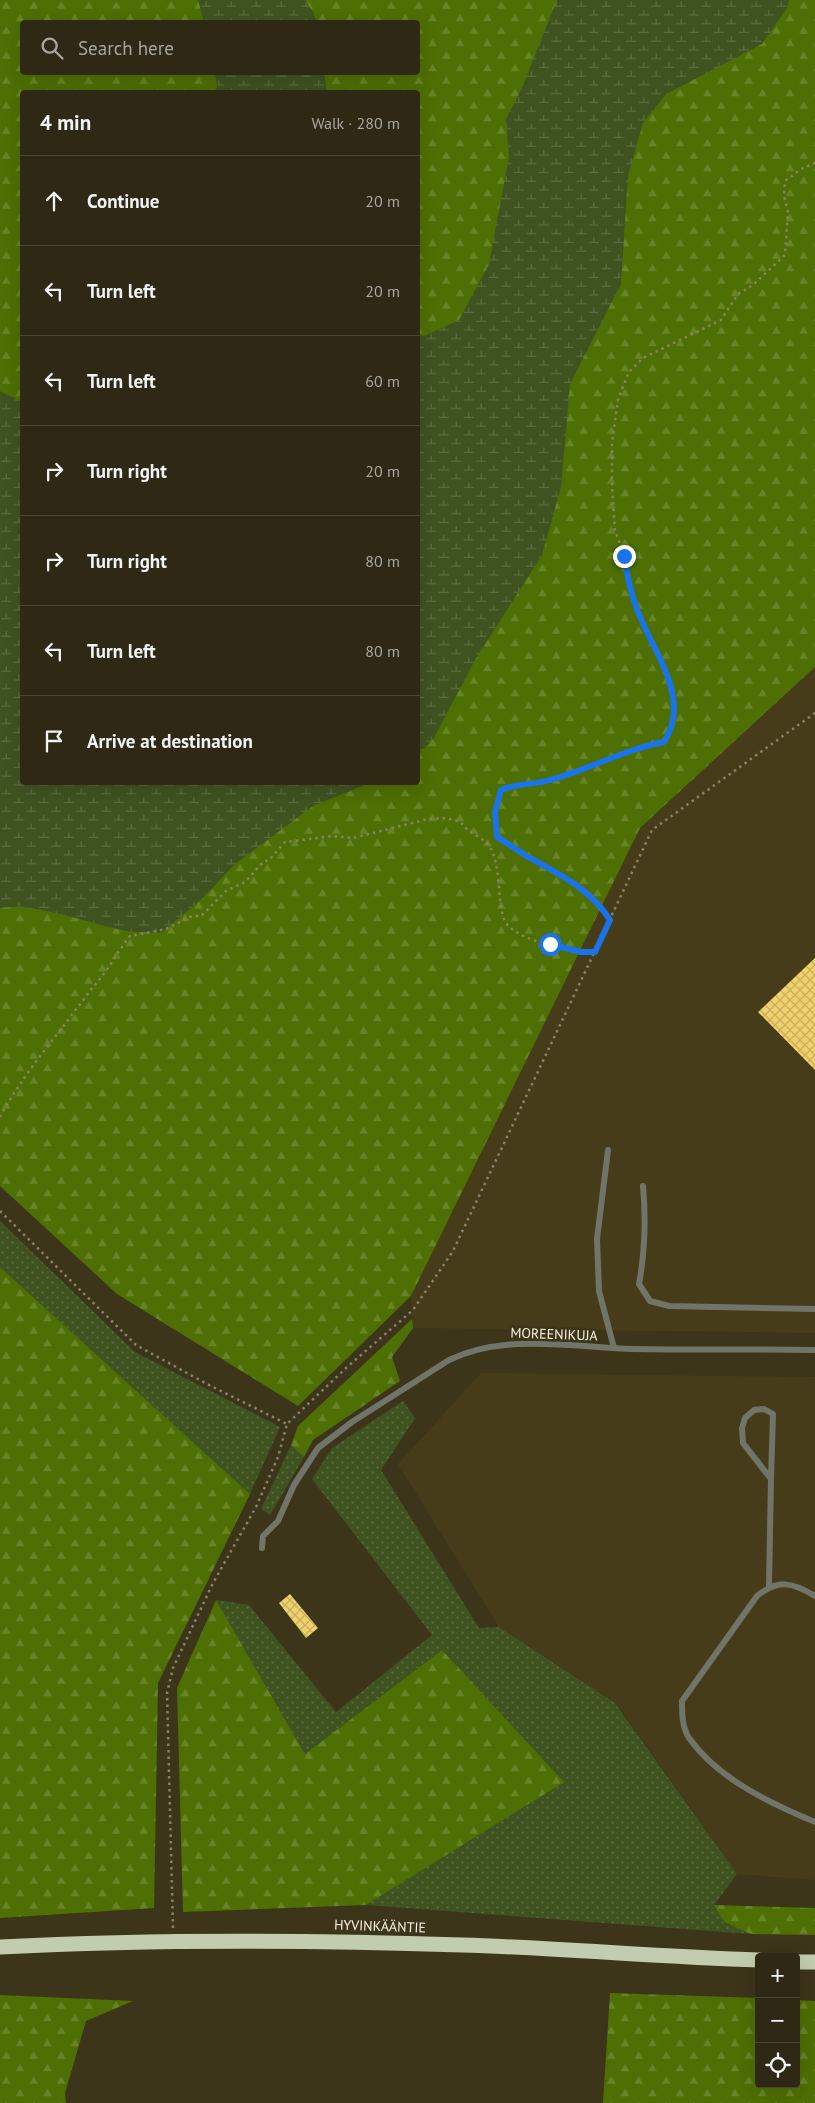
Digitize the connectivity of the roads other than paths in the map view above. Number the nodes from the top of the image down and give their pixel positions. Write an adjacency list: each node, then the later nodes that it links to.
1 (608, 1150): 4 (lane)
2 (643, 1186): 3 (lane)
3 (815, 1309)
4 (614, 1348): 5 (lane, MOREENIKUJA); 7 (lane, MOREENIKUJA)
5 (815, 1350)
6 (772, 1479): 6 (lane); 8 (lane)
7 (262, 1548)
8 (770, 1586): 9 (lane); 10 (lane)
9 (815, 1596)
10 (815, 1822)
11 (0, 1947): 12 (highway, HYVINKÄÄNTIE)
12 (755, 1960)
13 (800, 1962): 14 (highway)
14 (815, 1962)

